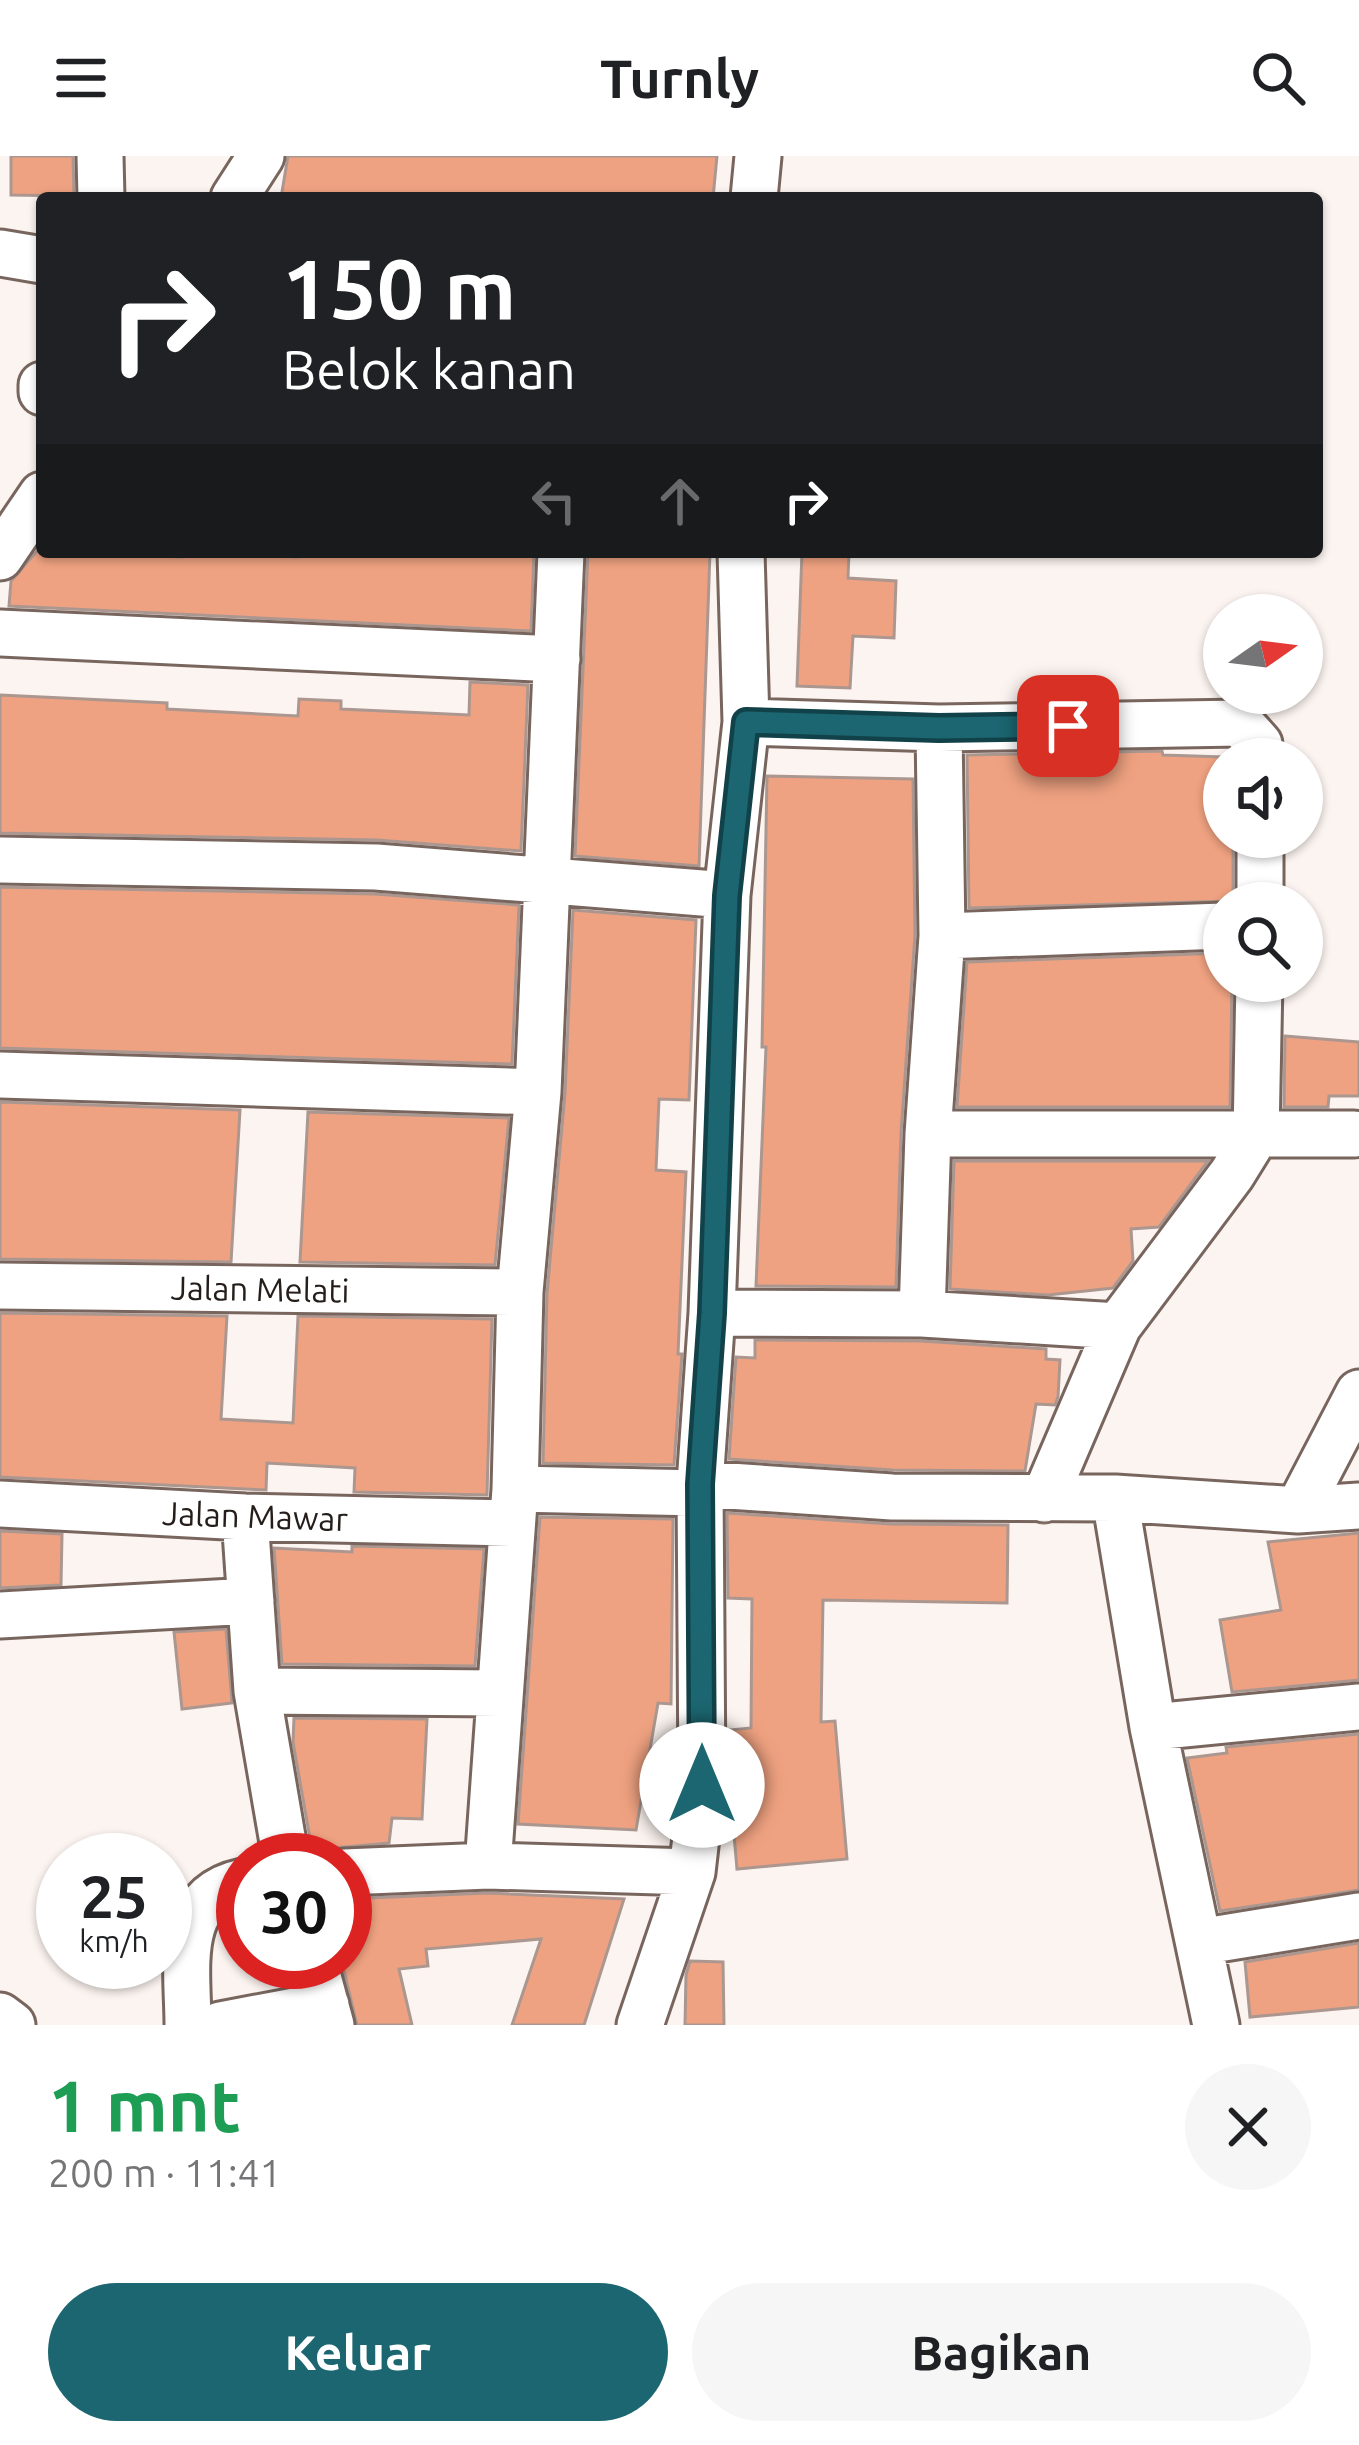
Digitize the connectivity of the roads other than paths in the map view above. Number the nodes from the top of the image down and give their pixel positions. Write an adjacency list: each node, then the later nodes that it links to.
1 (100, 156): 4 (street)
2 (261, 156): 5 (street)
3 (758, 156): 6 (street)
4 (100, 192)
5 (238, 192)
6 (755, 192)
7 (0, 253): 8 (street)
8 (36, 259)
9 (36, 504): 10 (street)
10 (0, 557)
11 (561, 558): 14 (street)
12 (741, 558): 15 (street)
13 (0, 633): 14 (street)
14 (557, 659): 19 (street)
15 (746, 722): 16 (street); 20 (street)
16 (939, 728): 17 (street); 22 (street)
17 (1254, 738)
18 (0, 860): 19 (street)
19 (547, 878): 20 (street); 25 (street)
20 (727, 896): 31 (street)
21 (1203, 927): 22 (street)
22 (942, 936): 26 (street)
23 (1259, 1002): 28 (street)
24 (0, 1075): 25 (street)
25 (538, 1093): 30 (street)
26 (928, 1134): 28 (street); 32 (street)
27 (1354, 1134): 28 (street)
28 (1256, 1136): 33 (street)
29 (0, 1286): 30 (street, Jalan Melati)
30 (520, 1292): 39 (street)
31 (712, 1313): 32 (street); 35 (street)
32 (922, 1314): 33 (street)
33 (1118, 1326): 37 (street)
34 (1359, 1393): 41 (street)
35 (700, 1488): 37 (street, Jalan Mawar); 39 (street, Jalan Mawar); 52 (street)
36 (1115, 1498): 37 (street, Jalan Mawar); 41 (street, Jalan Mawar); 48 (street)
37 (1043, 1499)
38 (0, 1504): 42 (street, Jalan Mawar)
39 (513, 1506): 42 (street, Jalan Mawar); 46 (street)
40 (1359, 1506): 41 (street, Jalan Mawar)
41 (1298, 1510)
42 (245, 1517): 43 (street)
43 (251, 1601): 44 (street); 45 (street)
44 (0, 1616)
45 (257, 1691): 46 (street); 49 (street)
46 (499, 1693): 50 (street)
47 (1359, 1707): 48 (street)
48 (1153, 1727): 55 (street)
49 (281, 1833)
50 (488, 1866): 51 (street); 52 (street)
51 (372, 1871)
52 (692, 1872): 61 (street)
53 (216, 1891): 59 (street)
54 (1359, 1916): 55 (street)
55 (1199, 1942): 62 (street)
56 (0, 2015): 58 (street)
57 (329, 2015): 60 (street)
58 (12, 2025)
59 (188, 2025)
60 (220, 2025)
61 (640, 2025)
62 (1216, 2025)

